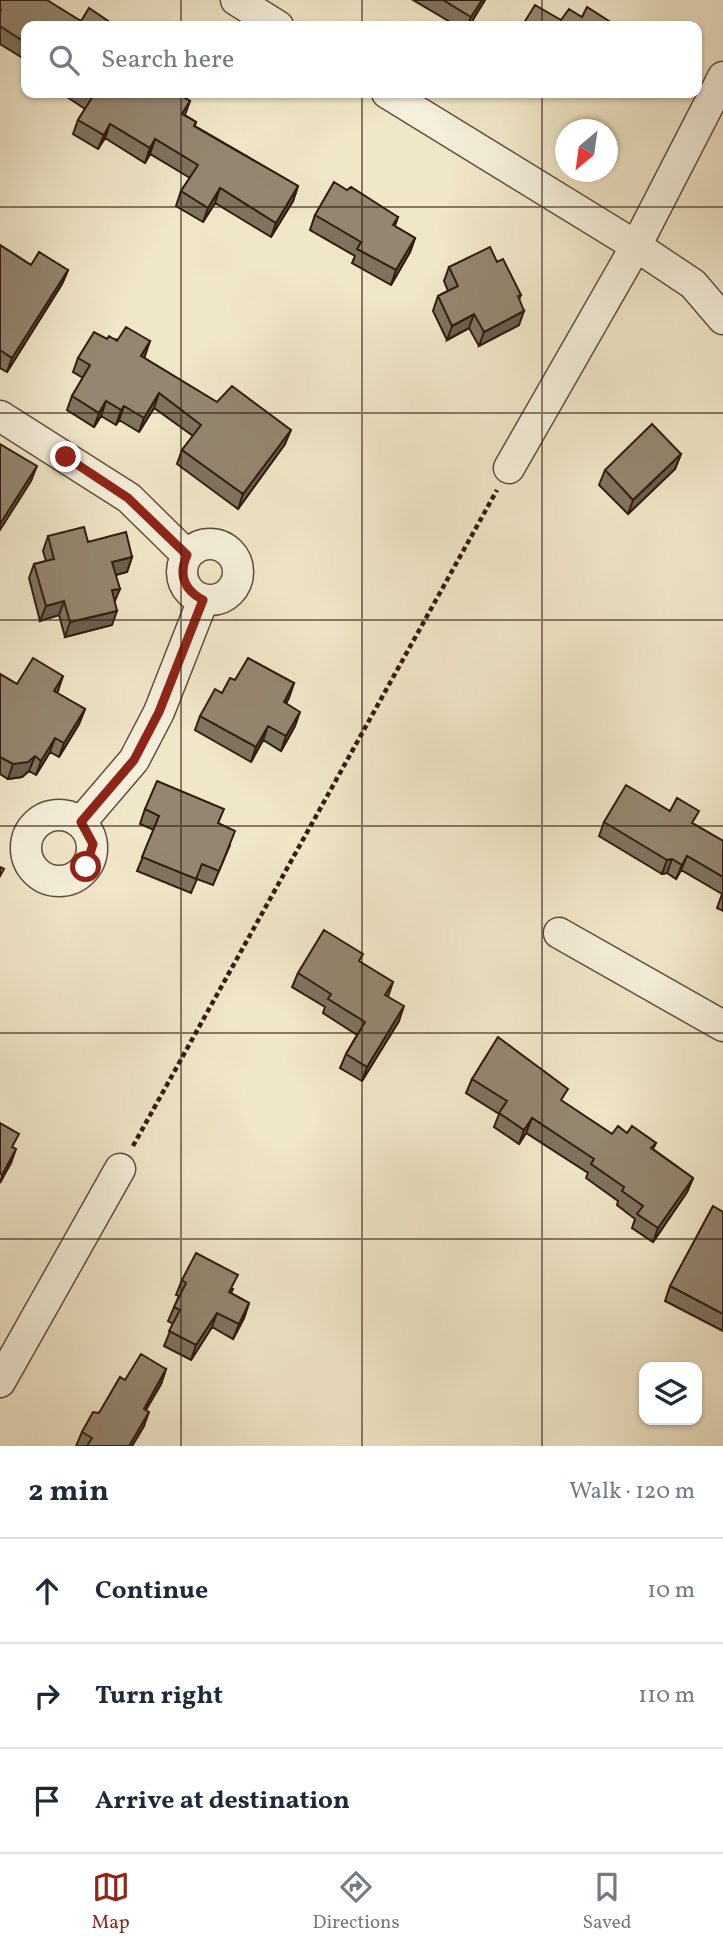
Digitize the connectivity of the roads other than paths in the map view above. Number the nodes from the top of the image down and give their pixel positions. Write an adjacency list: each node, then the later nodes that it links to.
1 (236, 0): 2 (street)
2 (270, 21)
3 (723, 78): 5 (street)
4 (395, 98): 5 (street)
5 (636, 246): 6 (street); 8 (street)
6 (723, 319)
7 (0, 416): 9 (street)
8 (509, 468)
9 (187, 555): 10 (street); 10 (street)
10 (203, 600): 11 (street)
11 (81, 822): 12 (street); 12 (street)
12 (13, 841)
13 (559, 933): 14 (street)
14 (723, 1026)
15 (120, 1168): 16 (street)
16 (0, 1382)

